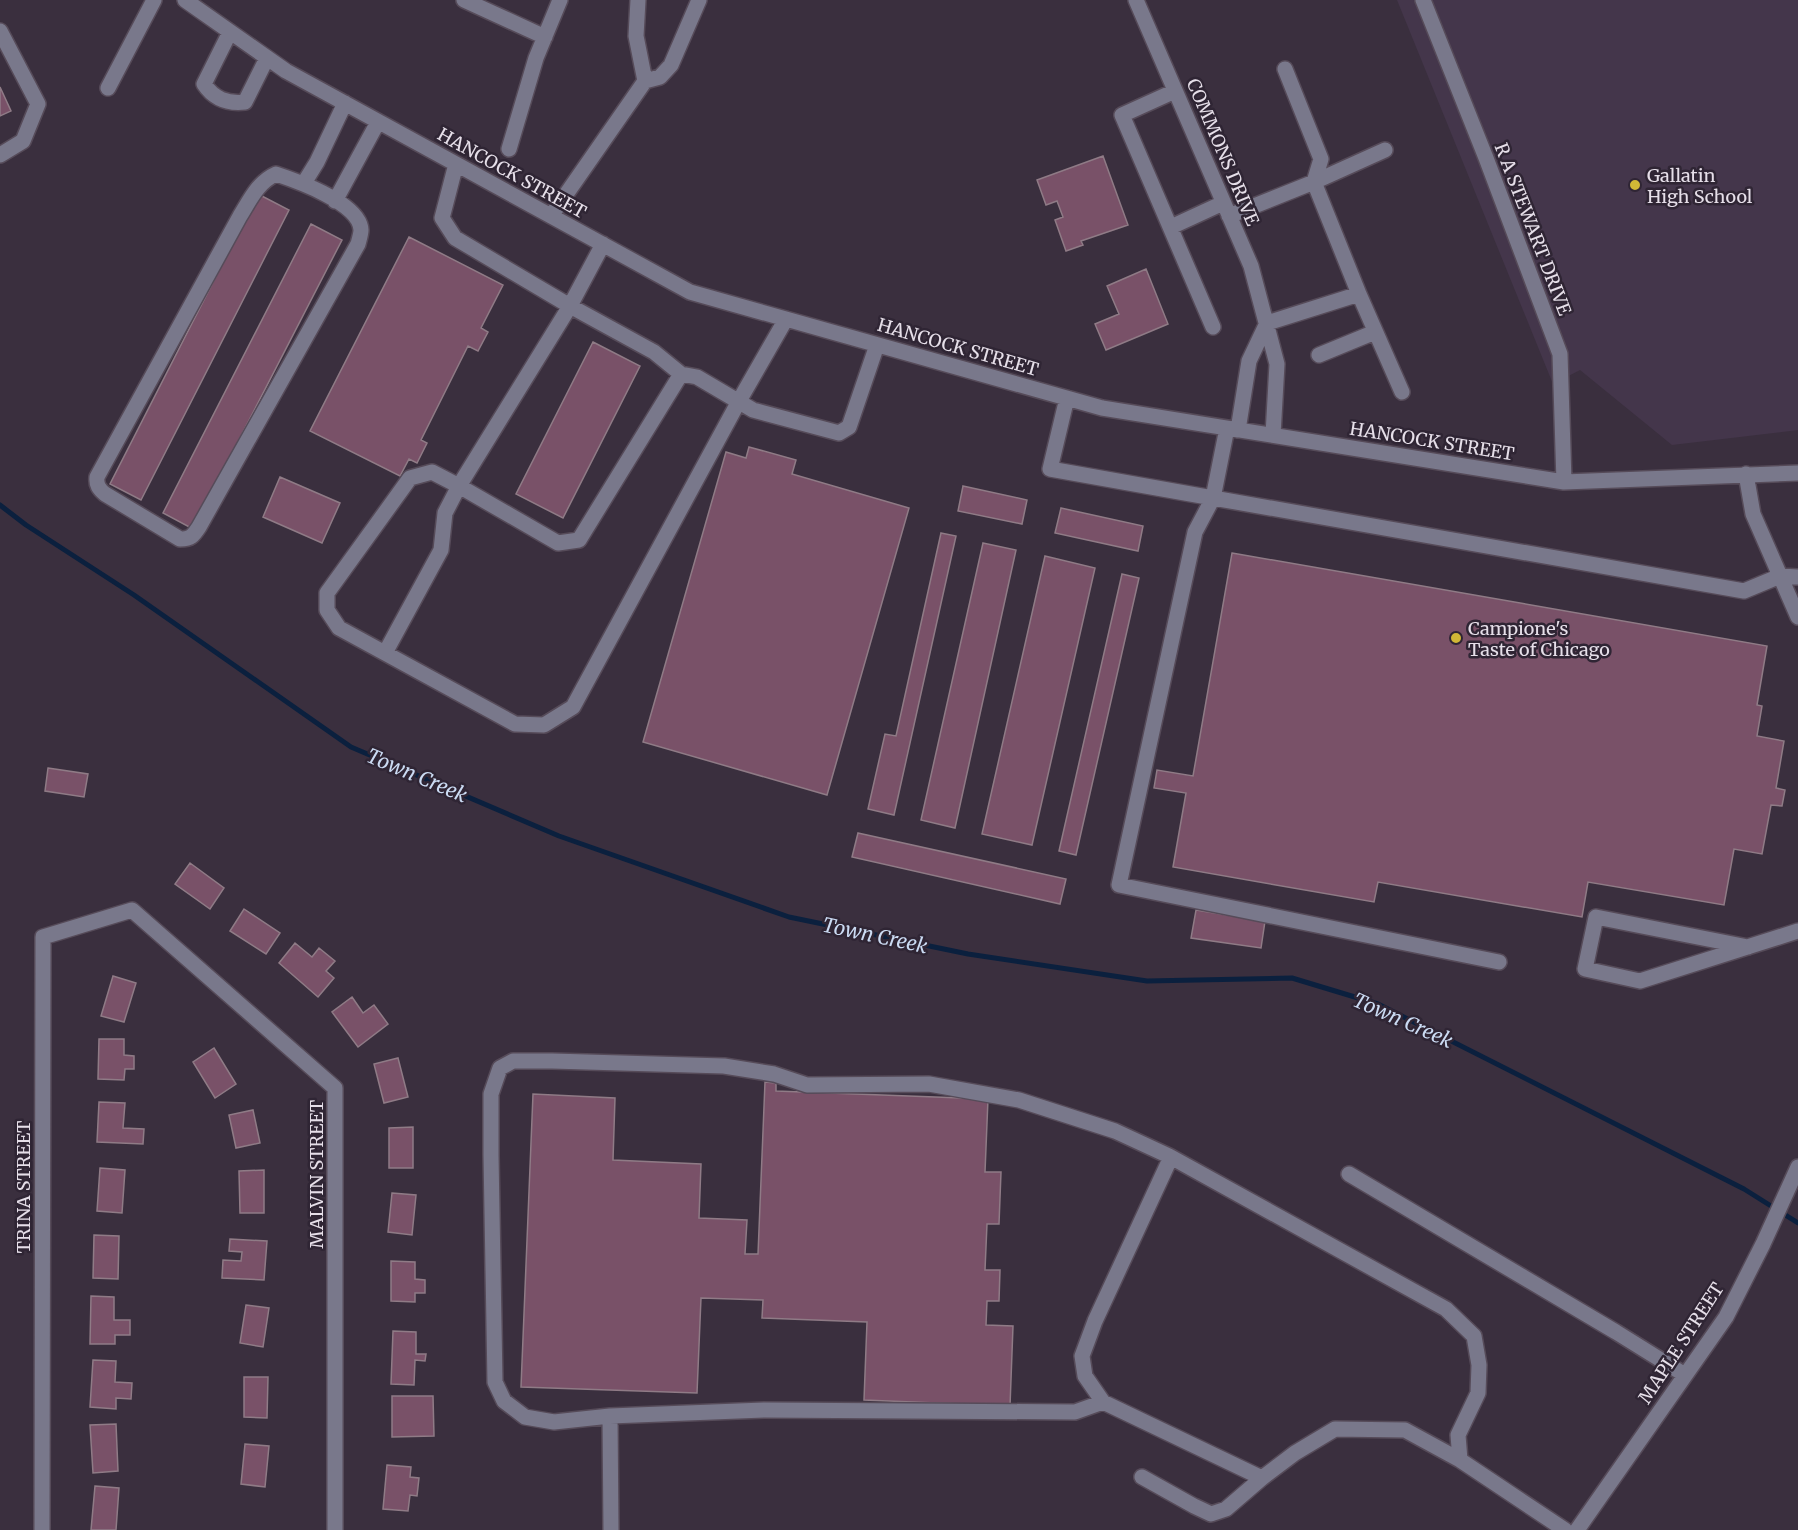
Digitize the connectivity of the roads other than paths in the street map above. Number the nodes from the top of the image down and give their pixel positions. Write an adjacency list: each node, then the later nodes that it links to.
1 (153, 0): 15 (street)
2 (185, 0): 10 (street, HANCOCK STREET)
3 (464, 0): 11 (street)
4 (560, 0): 11 (street)
5 (638, 0): 14 (street)
6 (699, 0): 14 (street)
7 (1137, 0): 16 (street, COMMONS DRIVE)
8 (1423, 0): 46 (street, R A STEWART DRIVE)
9 (0, 31): 21 (street)
10 (230, 32): 12 (street, HANCOCK STREET); 12 (street)
11 (545, 37): 19 (street)
12 (267, 58): 17 (street, HANCOCK STREET)
13 (1285, 69): 23 (street)
14 (645, 81): 27 (street)
15 (108, 88)
16 (1175, 90): 26 (street, COMMONS DRIVE); 28 (street)
17 (345, 103): 18 (street, HANCOCK STREET); 24 (street)
18 (378, 122): 22 (street, HANCOCK STREET); 25 (street)
19 (509, 150)
20 (1385, 150): 23 (street)
21 (0, 155)
22 (456, 164): 27 (street, HANCOCK STREET); 31 (street)
23 (1314, 182): 26 (street); 30 (street)
24 (304, 183): 25 (street); 25 (street)
25 (335, 201)
26 (1226, 209): 28 (street); 33 (street, COMMONS DRIVE)
27 (550, 216): 29 (street, HANCOCK STREET)
28 (1171, 227): 34 (street)
29 (603, 244): 31 (street); 32 (street, HANCOCK STREET)
30 (1359, 294): 33 (street); 35 (street)
31 (570, 306): 38 (street); 47 (street)
32 (786, 319): 36 (street, HANCOCK STREET); 41 (street)
33 (1267, 322): 42 (street); 43 (street, COMMONS DRIVE)
34 (1213, 327)
35 (1375, 332): 37 (street); 39 (street)
36 (877, 345): 40 (street, HANCOCK STREET); 41 (street)
37 (1319, 356)
38 (681, 374): 41 (street); 47 (street)
39 (1402, 392)
40 (1067, 398): 42 (street, HANCOCK STREET); 48 (street)
41 (739, 401): 52 (street)
42 (1233, 429): 43 (street, HANCOCK STREET); 48 (street)
43 (1273, 435): 46 (street, HANCOCK STREET)
44 (1798, 473): 45 (street, HANCOCK STREET)
45 (1746, 474): 46 (street, HANCOCK STREET); 49 (street)
46 (1564, 482)
47 (459, 486): 52 (street); 52 (street)
48 (1214, 498): 49 (street); 56 (street)
49 (1780, 576): 50 (street); 51 (street)
50 (1798, 577)
51 (1798, 617)
52 (384, 653)
53 (132, 910): 66 (street, TRINA STREET); 67 (street, MALVIN STREET)
54 (1798, 931): 55 (street)
55 (1748, 947): 55 (street)
56 (1499, 962)
57 (1171, 1157): 61 (street); 62 (street); 63 (street)
58 (1796, 1171): 60 (street, MAPLE STREET)
59 (1349, 1174): 60 (street)
60 (1685, 1376): 70 (street, MAPLE STREET)
61 (1102, 1402): 62 (street); 65 (street)
62 (610, 1416): 68 (street)
63 (1460, 1460): 65 (street); 69 (street)
64 (1142, 1478): 65 (street)
65 (1262, 1478)
66 (42, 1530)
67 (334, 1530)
68 (611, 1530)
69 (1565, 1530)
70 (1577, 1530)

